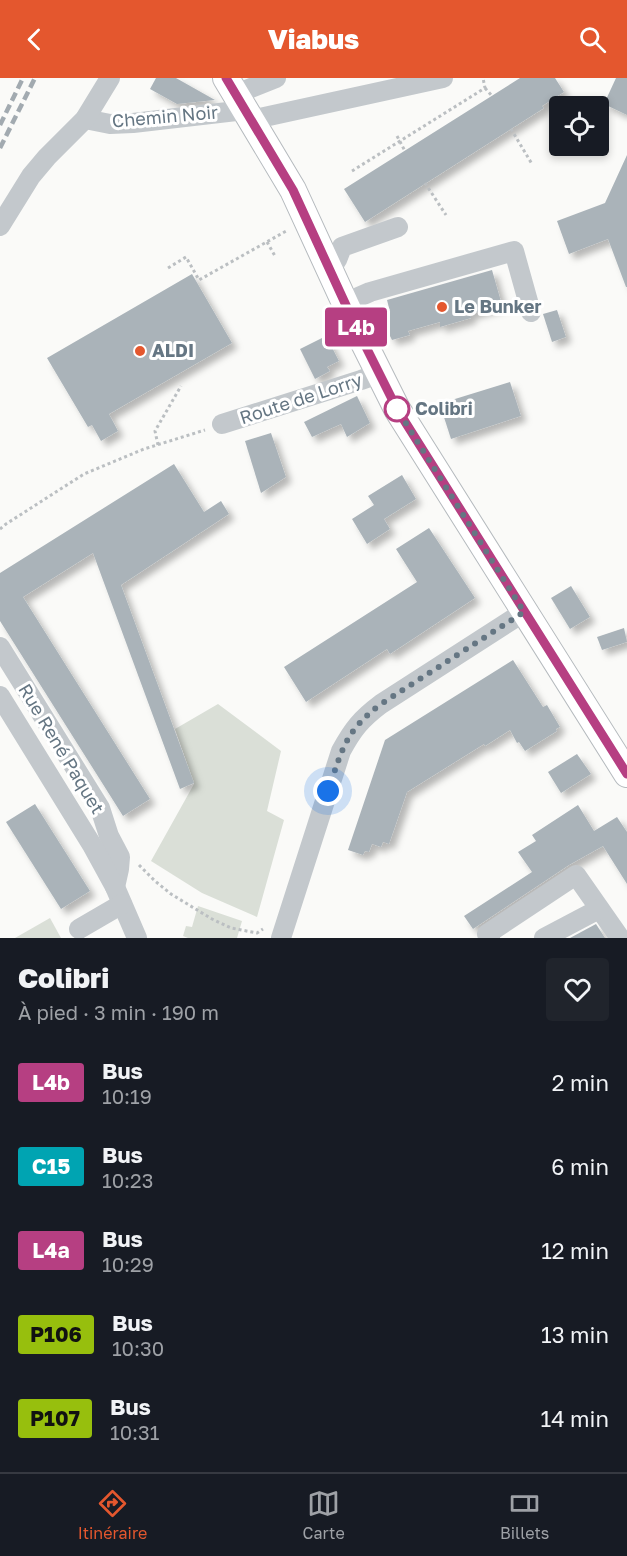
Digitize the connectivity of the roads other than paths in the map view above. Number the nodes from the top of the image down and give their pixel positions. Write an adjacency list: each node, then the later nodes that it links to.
1 (110, 78): 5 (street, Chemin Noir)
2 (276, 78): 4 (street)
3 (443, 78): 4 (street)
4 (240, 100): 5 (street, Chemin Noir); 9 (main road, Route de Lorry)
5 (85, 119): 6 (street, Chemin Noir)
6 (0, 226)
7 (398, 227): 8 (street)
8 (337, 260)
9 (345, 303): 10 (street); 11 (main road, Route de Lorry)
10 (531, 312)
11 (378, 374): 12 (street, Route de Lorry); 13 (main road, Route de Lorry)
12 (222, 424)
13 (524, 612): 16 (main road, Route de Lorry); 20 (street)
14 (0, 647): 17 (street, Rue René Paquet)
15 (0, 696): 17 (street, Rue René Paquet)
16 (627, 774)
17 (118, 895): 19 (street); 21 (street, Rue René Paquet)
18 (599, 909): 22 (street); 23 (street); 24 (street)
19 (79, 929)
20 (281, 935)
21 (137, 938)
22 (490, 938)
23 (544, 938)
24 (620, 938)

